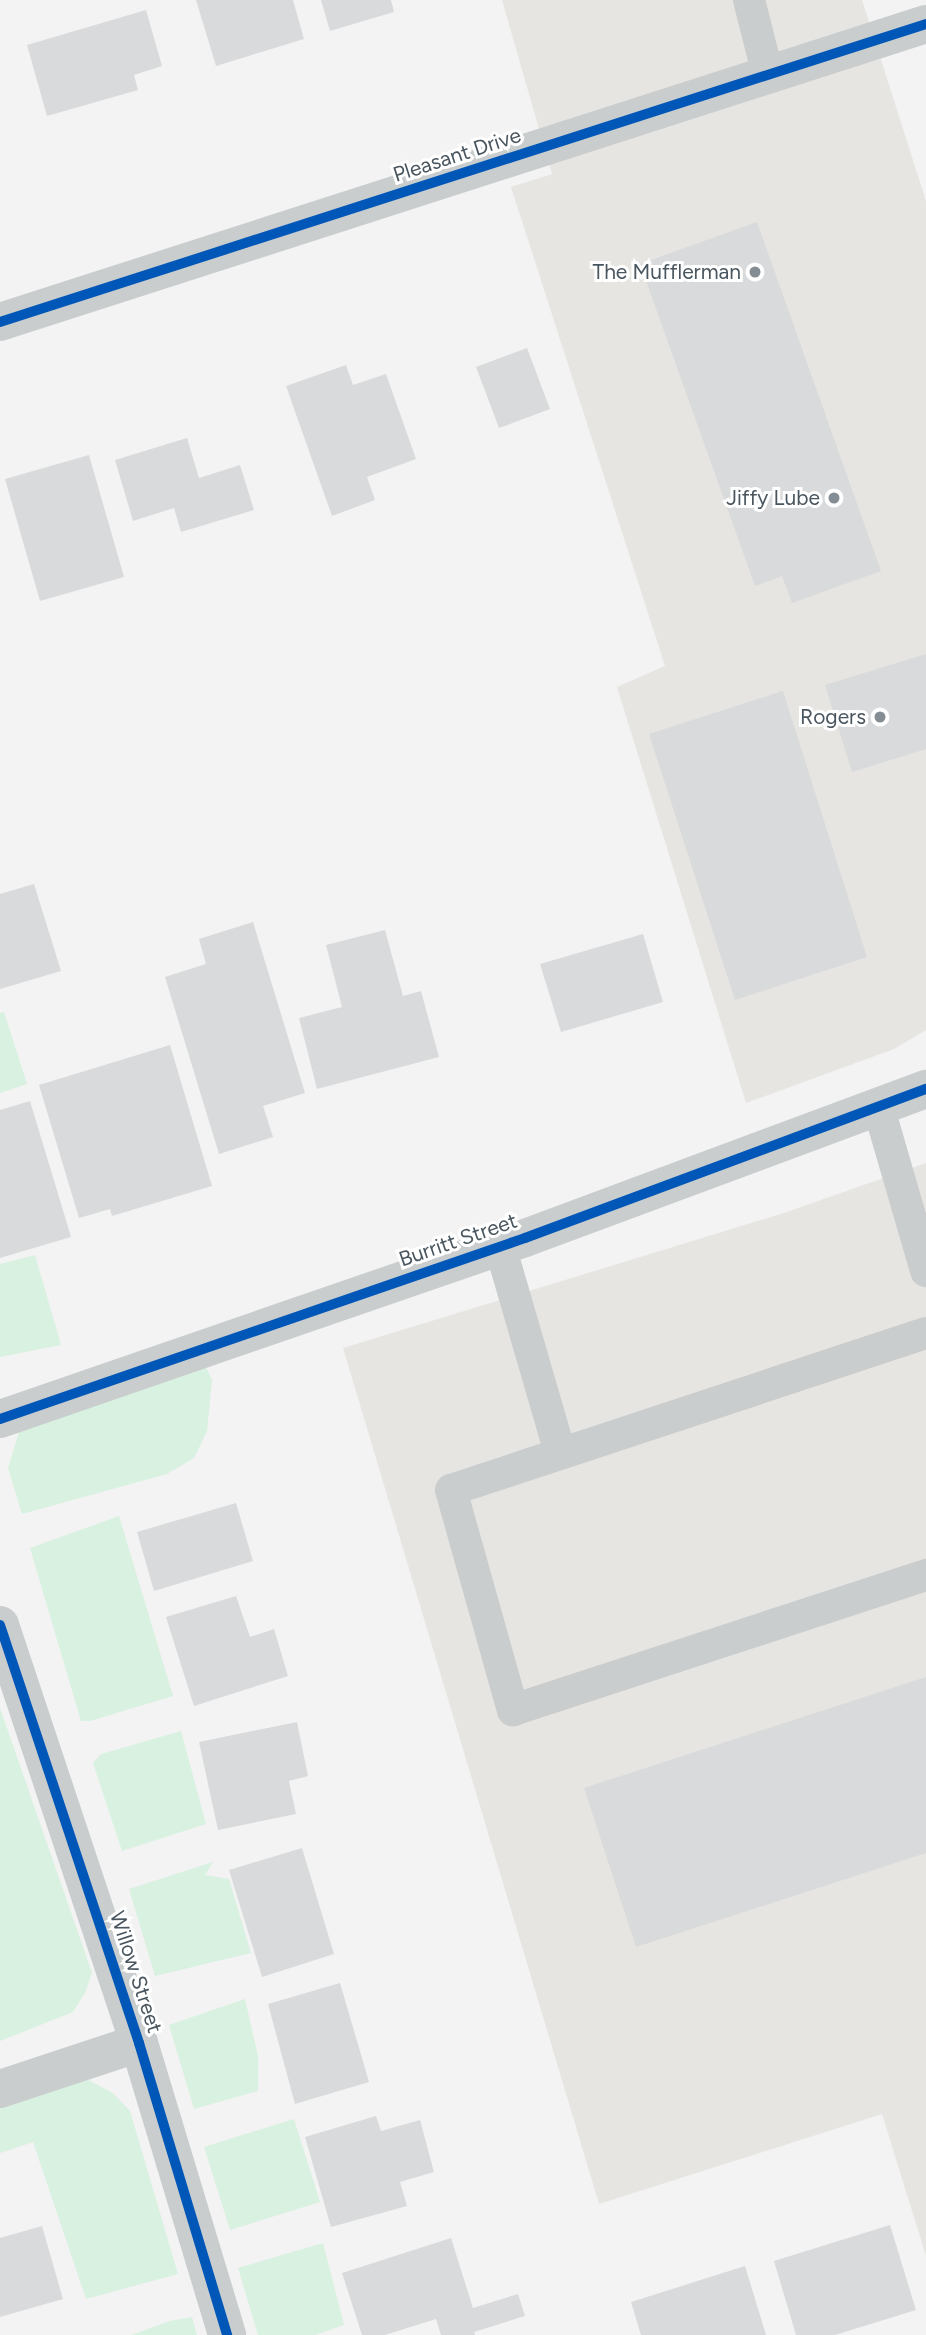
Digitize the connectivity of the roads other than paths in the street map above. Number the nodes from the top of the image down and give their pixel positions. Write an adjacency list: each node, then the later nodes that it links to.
1 (748, 0): 3 (lane)
2 (926, 24): 3 (street, Pleasant Drive)
3 (768, 75): 4 (street, Pleasant Drive)
4 (0, 322)
5 (926, 1089): 6 (street, Burritt Street)
6 (879, 1109): 7 (street, Burritt Street); 8 (lane)
7 (500, 1246): 10 (street, Burritt Street); 11 (lane)
8 (926, 1271)
9 (926, 1333): 11 (lane)
10 (0, 1419)
11 (560, 1452): 12 (lane)
12 (926, 1574)
13 (0, 1625): 14 (street, Willow Street)
14 (139, 2043): 15 (street); 16 (street, Willow Street)
15 (0, 2089)
16 (227, 2335)

